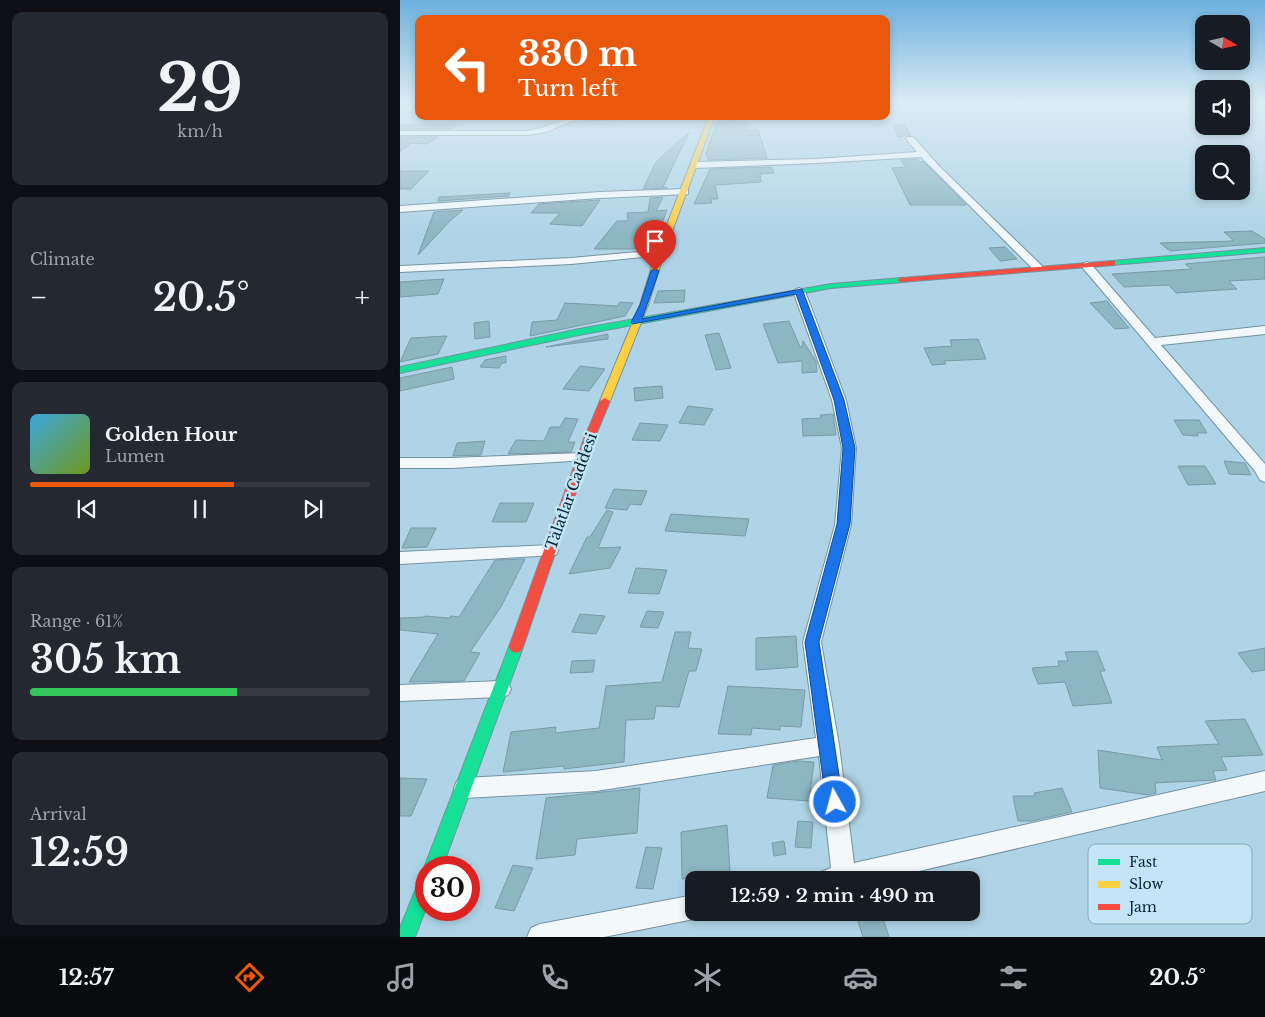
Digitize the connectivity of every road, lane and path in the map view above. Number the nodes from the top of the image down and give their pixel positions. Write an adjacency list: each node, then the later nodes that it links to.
1 (701, 146): 4 (street, Talatlar Caddesi)
2 (916, 146): 3 (street)
3 (923, 154): 4 (street); 10 (street)
4 (694, 165): 5 (street, Talatlar Caddesi)
5 (685, 192): 6 (street); 8 (street, Talatlar Caddesi)
6 (400, 209)
7 (1265, 250): 9 (street)
8 (660, 254): 11 (street); 13 (street, Talatlar Caddesi)
9 (1086, 265): 10 (street); 15 (street)
10 (1038, 268): 12 (street)
11 (400, 269)
12 (799, 291): 13 (street); 24 (street)
13 (635, 322): 16 (street); 17 (street, Talatlar Caddesi)
14 (1265, 330): 15 (street)
15 (1152, 342): 19 (street)
16 (400, 370)
17 (583, 457): 18 (street); 20 (street, Talatlar Caddesi)
18 (400, 463)
19 (1265, 477)
20 (550, 551): 21 (street); 22 (street, Talatlar Caddesi)
21 (400, 558)
22 (501, 689): 23 (street); 26 (street, Talatlar Caddesi)
23 (400, 693)
24 (828, 745): 26 (street); 28 (street)
25 (1265, 781): 29 (street)
26 (465, 788): 27 (street, Talatlar Caddesi)
27 (438, 856)
28 (836, 871)
29 (871, 871)
30 (685, 909): 33 (street)
31 (415, 914): 32 (street)
32 (406, 937)
33 (540, 937)

